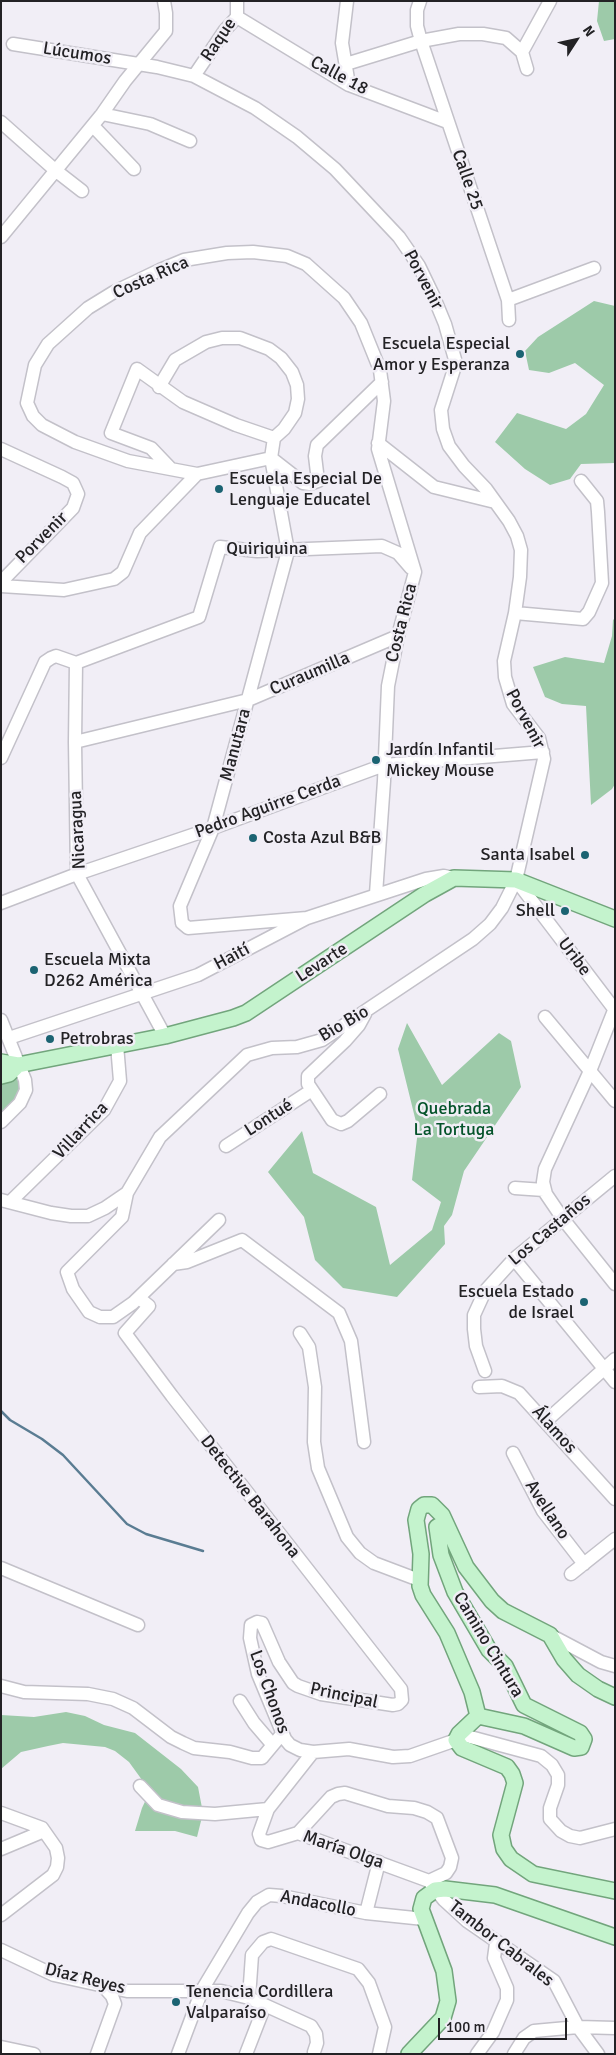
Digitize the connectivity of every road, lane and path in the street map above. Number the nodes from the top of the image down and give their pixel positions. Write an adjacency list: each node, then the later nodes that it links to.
1 (164, 1): 10 (street)
2 (237, 1): 6 (street, Raque)
3 (347, 1): 11 (street)
4 (420, 1): 7 (street, Calle 25)
5 (550, 1): 9 (street)
6 (237, 17): 13 (street, Raque); 14 (street, Calle 18)
7 (421, 41): 9 (street); 11 (street); 17 (street, Calle 25)
8 (13, 44): 10 (street, Lúcumos)
9 (522, 52): 12 (street)
10 (140, 64): 13 (street, Porvenir); 15 (street)
11 (346, 64): 14 (street)
12 (527, 69)
13 (194, 76): 36 (street, Porvenir)
14 (349, 85): 17 (street, Calle 18)
15 (102, 114): 18 (street); 19 (street)
16 (1, 122): 21 (street)
17 (447, 122): 25 (street, Calle 25)
18 (92, 126): 20 (street); 21 (street)
19 (190, 141)
20 (134, 169)
21 (55, 170): 22 (street); 23 (street)
22 (82, 191)
23 (1, 237)
24 (594, 268): 25 (street)
25 (508, 300): 26 (street, Calle 25)
26 (509, 320)
27 (382, 382): 30 (street, Costa Rica); 32 (street); 33 (street, Costa Rica)
28 (159, 387): 29 (street); 29 (street); 33 (street)
29 (274, 438): 32 (street, Manutara)
30 (378, 443): 36 (street); 38 (street, Costa Rica)
31 (1, 449): 39 (street, Porvenir)
32 (271, 458): 34 (street); 37 (street, Manutara)
33 (171, 469): 34 (street, Costa Rica)
34 (196, 474): 40 (street)
35 (581, 481): 41 (street)
36 (495, 502): 41 (street, Porvenir)
37 (288, 551): 38 (street, Quiriquina); 43 (street, Quiriquina); 44 (street, Manutara)
38 (415, 572): 42 (street, Costa Rica)
39 (1, 582)
40 (1, 586)
41 (515, 613): 46 (street, Porvenir)
42 (398, 636): 44 (street, Curaumilla); 48 (street, Costa Rica)
43 (76, 663): 45 (street, Nicaragua); 47 (street)
44 (248, 700): 45 (street, Curaumilla); 49 (street, Manutara)
45 (75, 742): 50 (street, Nicaragua)
46 (543, 752): 48 (street, Pedro Aguirre Cerda); 52 (street, Porvenir)
47 (1, 758)
48 (384, 766): 49 (street, Pedro Aguirre Cerda); 53 (street, Costa Rica)
49 (213, 828): 50 (street, Pedro Aguirre Cerda); 55 (street, Manutara)
50 (77, 874): 54 (street, Pedro Aguirre Cerda); 57 (street, Nicaragua)
51 (454, 878): 52 (main road); 53 (street, Haití); 62 (main road, Levarte)
52 (516, 880): 56 (main road); 58 (street, Uribe); 59 (street, Bio Bio)
53 (376, 894): 55 (street, Haití)
54 (1, 903)
55 (307, 918): 57 (street, Haití)
56 (615, 919)
57 (143, 994): 62 (street, Nicaragua); 63 (street, Haití)
58 (615, 1010): 67 (street)
59 (367, 1012): 69 (street, Lontué); 77 (street, Bio Bio)
60 (545, 1017): 67 (street)
61 (1, 1020): 63 (street)
62 (165, 1036): 64 (main road, Levarte)
63 (9, 1038): 66 (street)
64 (117, 1045): 66 (main road, Levarte); 78 (street, Villarrica)
65 (1, 1062): 66 (main road, Levarte)
66 (18, 1065): 68 (main road, Levarte); 72 (street)
67 (590, 1071): 71 (street); 75 (street)
68 (1, 1076)
69 (312, 1090): 70 (street, Lontué); 73 (street, Lontué)
70 (380, 1094)
71 (615, 1101)
72 (1, 1122)
73 (226, 1146)
74 (615, 1176): 80 (street, Los Castaños)
75 (544, 1186): 76 (street); 80 (street)
76 (515, 1188)
77 (127, 1193): 78 (street, Bio Bio); 84 (street, Bio Bio)
78 (6, 1201)
79 (219, 1220): 82 (street, Bio Bio)
80 (563, 1220): 81 (street, Los Castaños); 83 (street)
81 (514, 1260): 87 (street); 88 (street, Los Castaños)
82 (173, 1264): 84 (street, Bio Bio); 92 (street)
83 (613, 1279)
84 (140, 1298): 107 (street, Detective Barahona)
85 (300, 1333): 100 (street)
86 (615, 1359): 87 (street)
87 (604, 1368): 89 (street); 91 (street)
88 (485, 1371)
89 (615, 1382)
90 (479, 1387): 91 (street, Álamos)
91 (546, 1421): 94 (street, Álamos)
92 (364, 1442)
93 (513, 1453): 97 (street, Avellano)
94 (615, 1499)
95 (441, 1515): 100 (main road); 103 (main road, Camino Cintura); 109 (main road, Camino Cintura)
96 (615, 1539): 97 (street)
97 (584, 1564): 99 (street)
98 (1, 1568): 102 (street)
99 (571, 1574)
100 (419, 1580): 109 (main road)
101 (262, 1623): 107 (street, Principal); 110 (street, Los Chonos)
102 (138, 1625)
103 (550, 1635): 104 (street); 106 (main road)
104 (615, 1666)
105 (1, 1686): 112 (street)
106 (615, 1697)
107 (402, 1700)
108 (240, 1701): 112 (street)
109 (478, 1716): 111 (main road)
110 (282, 1734): 112 (street); 113 (street, Los Chonos)
111 (458, 1737): 113 (street); 117 (street); 123 (main road)
112 (272, 1744)
113 (313, 1752): 115 (street, María Olga)
114 (140, 1786): 115 (street)
115 (268, 1808): 119 (street, María Olga)
116 (1, 1813): 118 (street)
117 (615, 1829)
118 (44, 1831): 120 (street); 125 (street)
119 (298, 1833): 121 (street, María Olga); 122 (street)
120 (1, 1849)
121 (379, 1862): 122 (street, María Olga); 124 (street)
122 (432, 1886): 126 (main road); 127 (main road); 128 (street, Tambor Cabrales)
123 (615, 1891)
124 (366, 1913): 126 (street, Andacollo); 131 (street, Andacollo)
125 (1, 1915)
126 (424, 1919): 143 (main road)
127 (615, 1937)
128 (496, 1942): 134 (street, Tambor Cabrales); 144 (street)
129 (1, 1950): 130 (street, Díaz Reyes)
130 (103, 1986): 131 (street, Díaz Reyes); 139 (street)
131 (202, 1990): 132 (street, Díaz Reyes); 140 (street, Andacollo)
132 (249, 1998): 133 (street, Díaz Reyes); 142 (street)
133 (265, 2005): 137 (street, Díaz Reyes); 141 (street)
134 (578, 2027): 135 (street); 145 (street); 146 (street, Tambor Cabrales)
135 (615, 2028)
136 (1, 2047): 138 (street)
137 (314, 2052)
138 (34, 2054)
139 (96, 2054)
140 (178, 2054)
141 (246, 2054)
142 (380, 2054)
143 (409, 2054)
144 (476, 2054)
145 (514, 2054)
146 (598, 2054)

